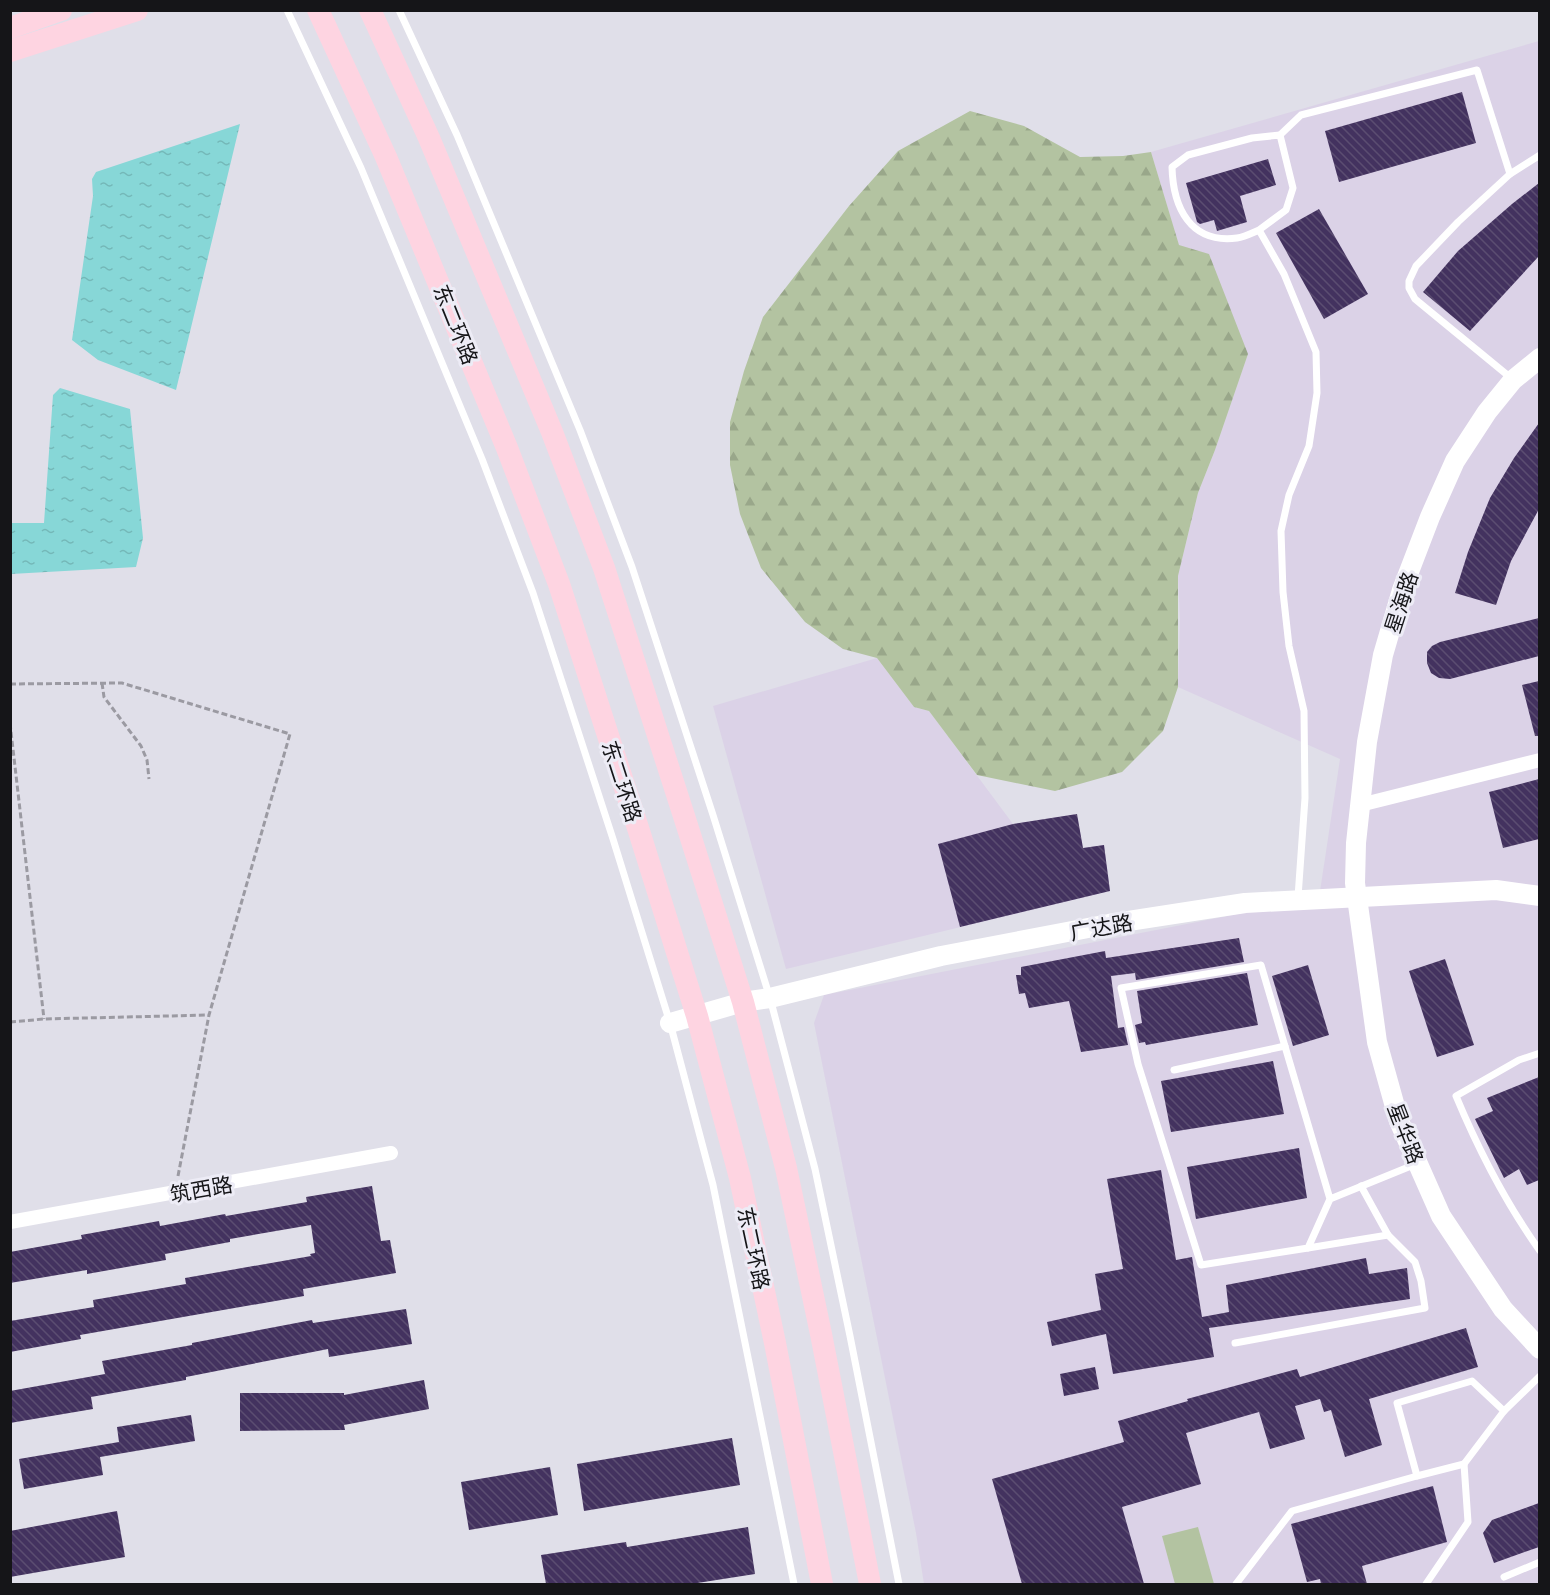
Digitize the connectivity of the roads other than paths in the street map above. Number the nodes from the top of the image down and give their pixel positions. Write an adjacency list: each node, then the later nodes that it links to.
1 (61, 10): 7 (main road)
2 (136, 10): 8 (main road)
3 (287, 10): 23 (lane)
4 (318, 10): 22 (main road, 东二环路)
5 (370, 10): 21 (main road)
6 (399, 10): 20 (lane)
7 (10, 28)
8 (10, 51)
9 (1280, 135): 11 (lane); 12 (lane); 12 (lane)
10 (1539, 155): 11 (lane)
11 (1510, 174): 14 (lane)
12 (1259, 230): 19 (lane)
13 (1539, 358): 14 (street, 星海路)
14 (1513, 380): 16 (street, 星海路)
15 (1539, 760): 16 (street)
16 (1360, 805): 17 (street, 星海路)
17 (1356, 890): 18 (street, 广达路); 19 (street, 广达路); 28 (street, 星华路)
18 (1539, 896)
19 (1298, 900): 20 (street, 广达路)
20 (770, 998): 21 (street, 广达路); 46 (lane)
21 (743, 1002): 22 (street, 广达路); 45 (main road)
22 (698, 1016): 23 (street, 广达路); 44 (main road, 东二环路)
23 (670, 1023): 43 (lane)
24 (1285, 1046): 26 (lane); 30 (lane); 33 (lane)
25 (1539, 1053): 34 (lane)
26 (1174, 1070)
27 (391, 1153): 31 (street, 筑西路)
28 (1418, 1164): 29 (lane); 36 (street, 星华路)
29 (1361, 1186): 30 (lane); 32 (lane)
30 (1330, 1199): 33 (lane)
31 (10, 1222)
32 (1389, 1235): 33 (lane); 35 (lane)
33 (1308, 1248)
34 (1539, 1251)
35 (1235, 1343)
36 (1539, 1349)
37 (1539, 1376): 38 (lane)
38 (1504, 1411): 39 (lane); 40 (lane)
39 (1464, 1464): 40 (lane); 48 (lane)
40 (1417, 1476): 47 (lane)
41 (1539, 1562): 42 (lane)
42 (1504, 1577)
43 (794, 1584)
44 (822, 1584)
45 (870, 1584)
46 (898, 1584)
47 (1236, 1584)
48 (1426, 1584)

